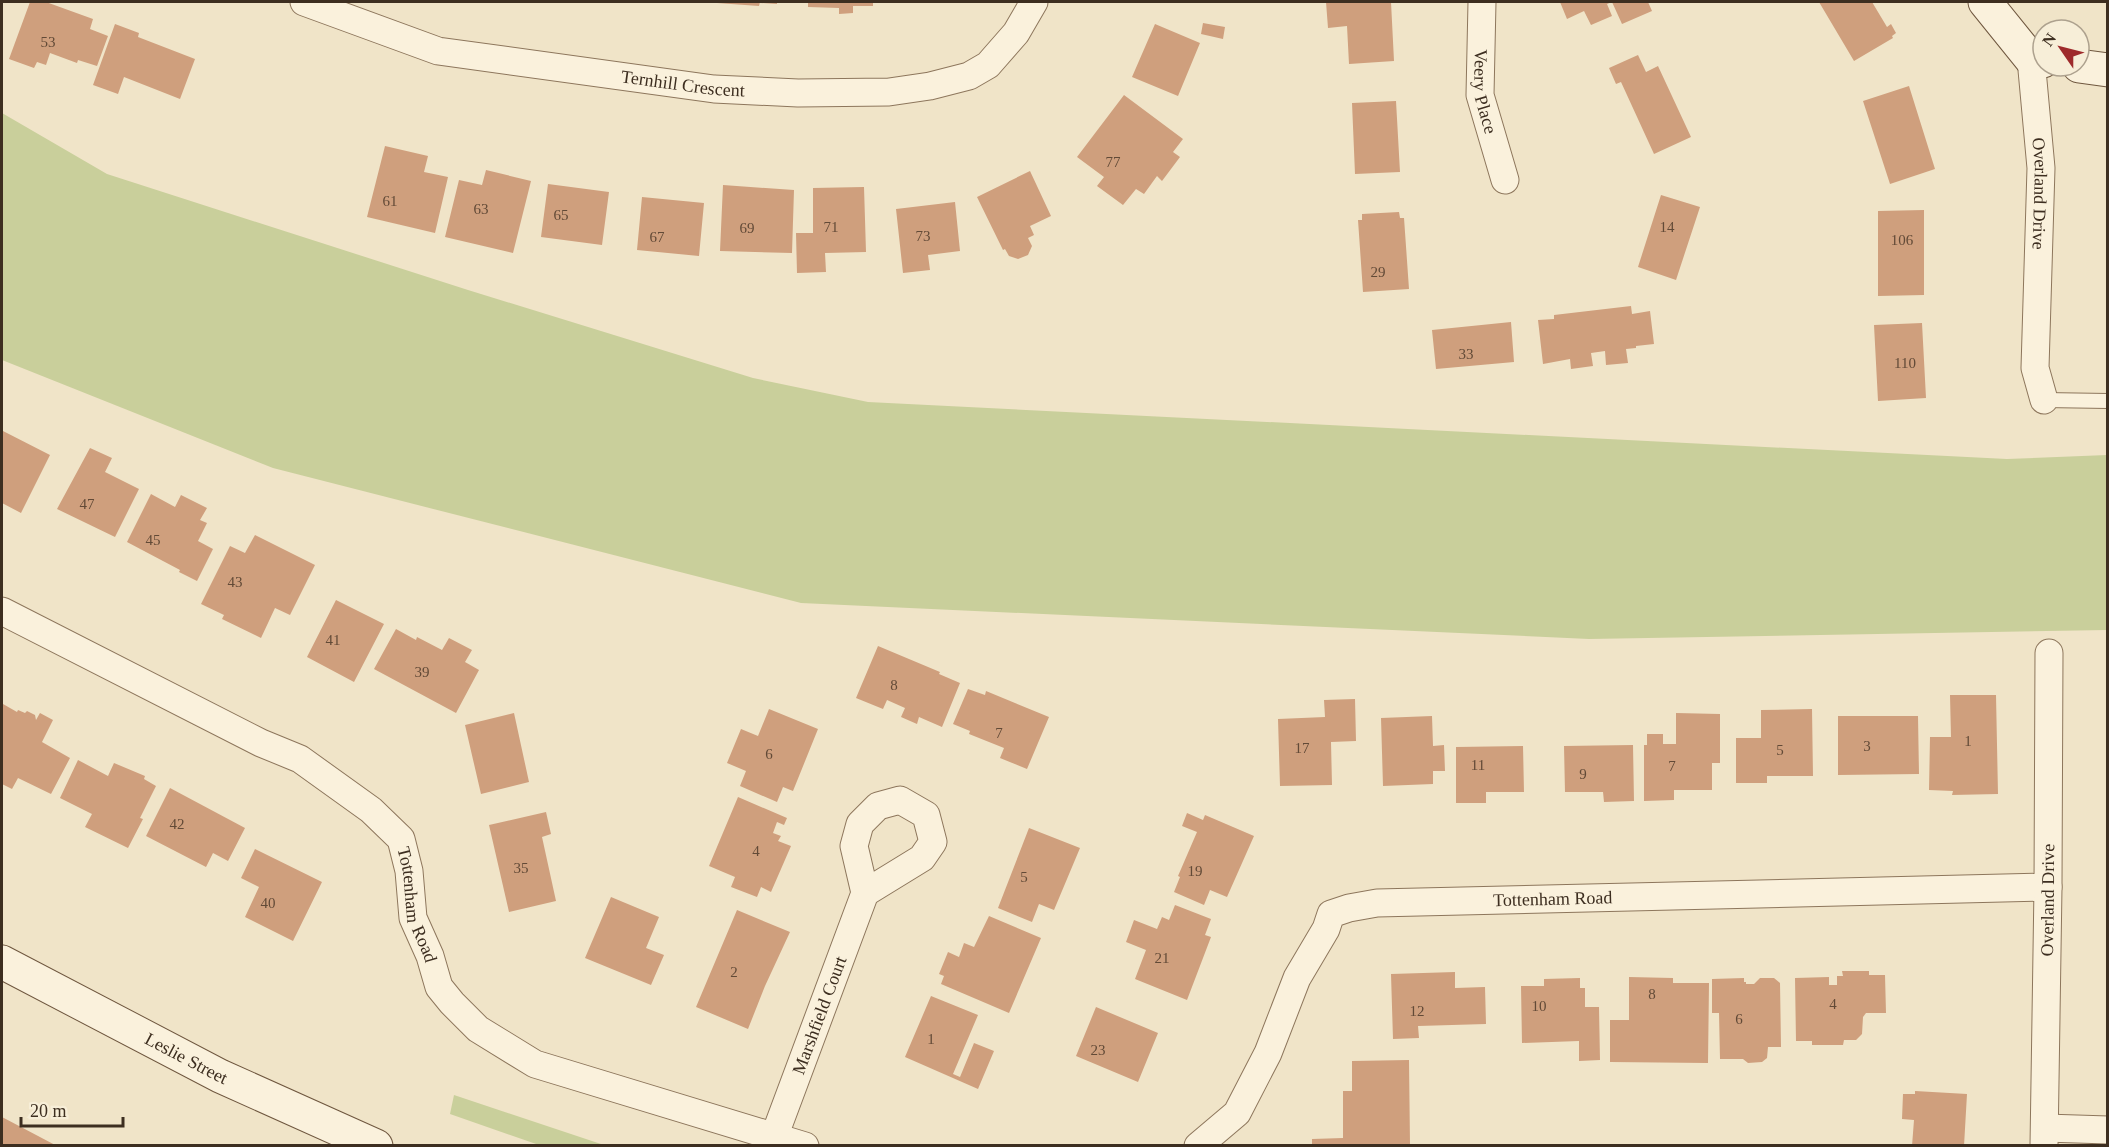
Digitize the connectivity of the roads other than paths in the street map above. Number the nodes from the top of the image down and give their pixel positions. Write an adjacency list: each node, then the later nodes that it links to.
1 (304, 2): 2 (street, Ternhill Crescent)
2 (1034, 2)
3 (1482, 2): 9 (street, Veery Place)
4 (1985, 2): 5 (main road, Overland Drive)
5 (2031, 53)
6 (2091, 68): 7 (main road)
7 (2108, 70)
8 (2038, 78): 10 (street, Overland Drive)
9 (1505, 180)
10 (2044, 400): 11 (lane)
11 (2108, 401)
12 (2, 611): 18 (street, Tottenham Road)
13 (2049, 653): 14 (street, Overland Drive)
14 (2049, 887): 19 (street, Overland Drive); 22 (street, Tottenham Road)
15 (865, 893): 18 (street, Marshfield Court)
16 (2, 962): 20 (main road, Leslie Street)
17 (2108, 1130): 19 (street)
18 (774, 1137): 21 (street, Tottenham Road)
19 (2044, 1137)
20 (376, 1146)
21 (805, 1146)
22 (1198, 1146)

